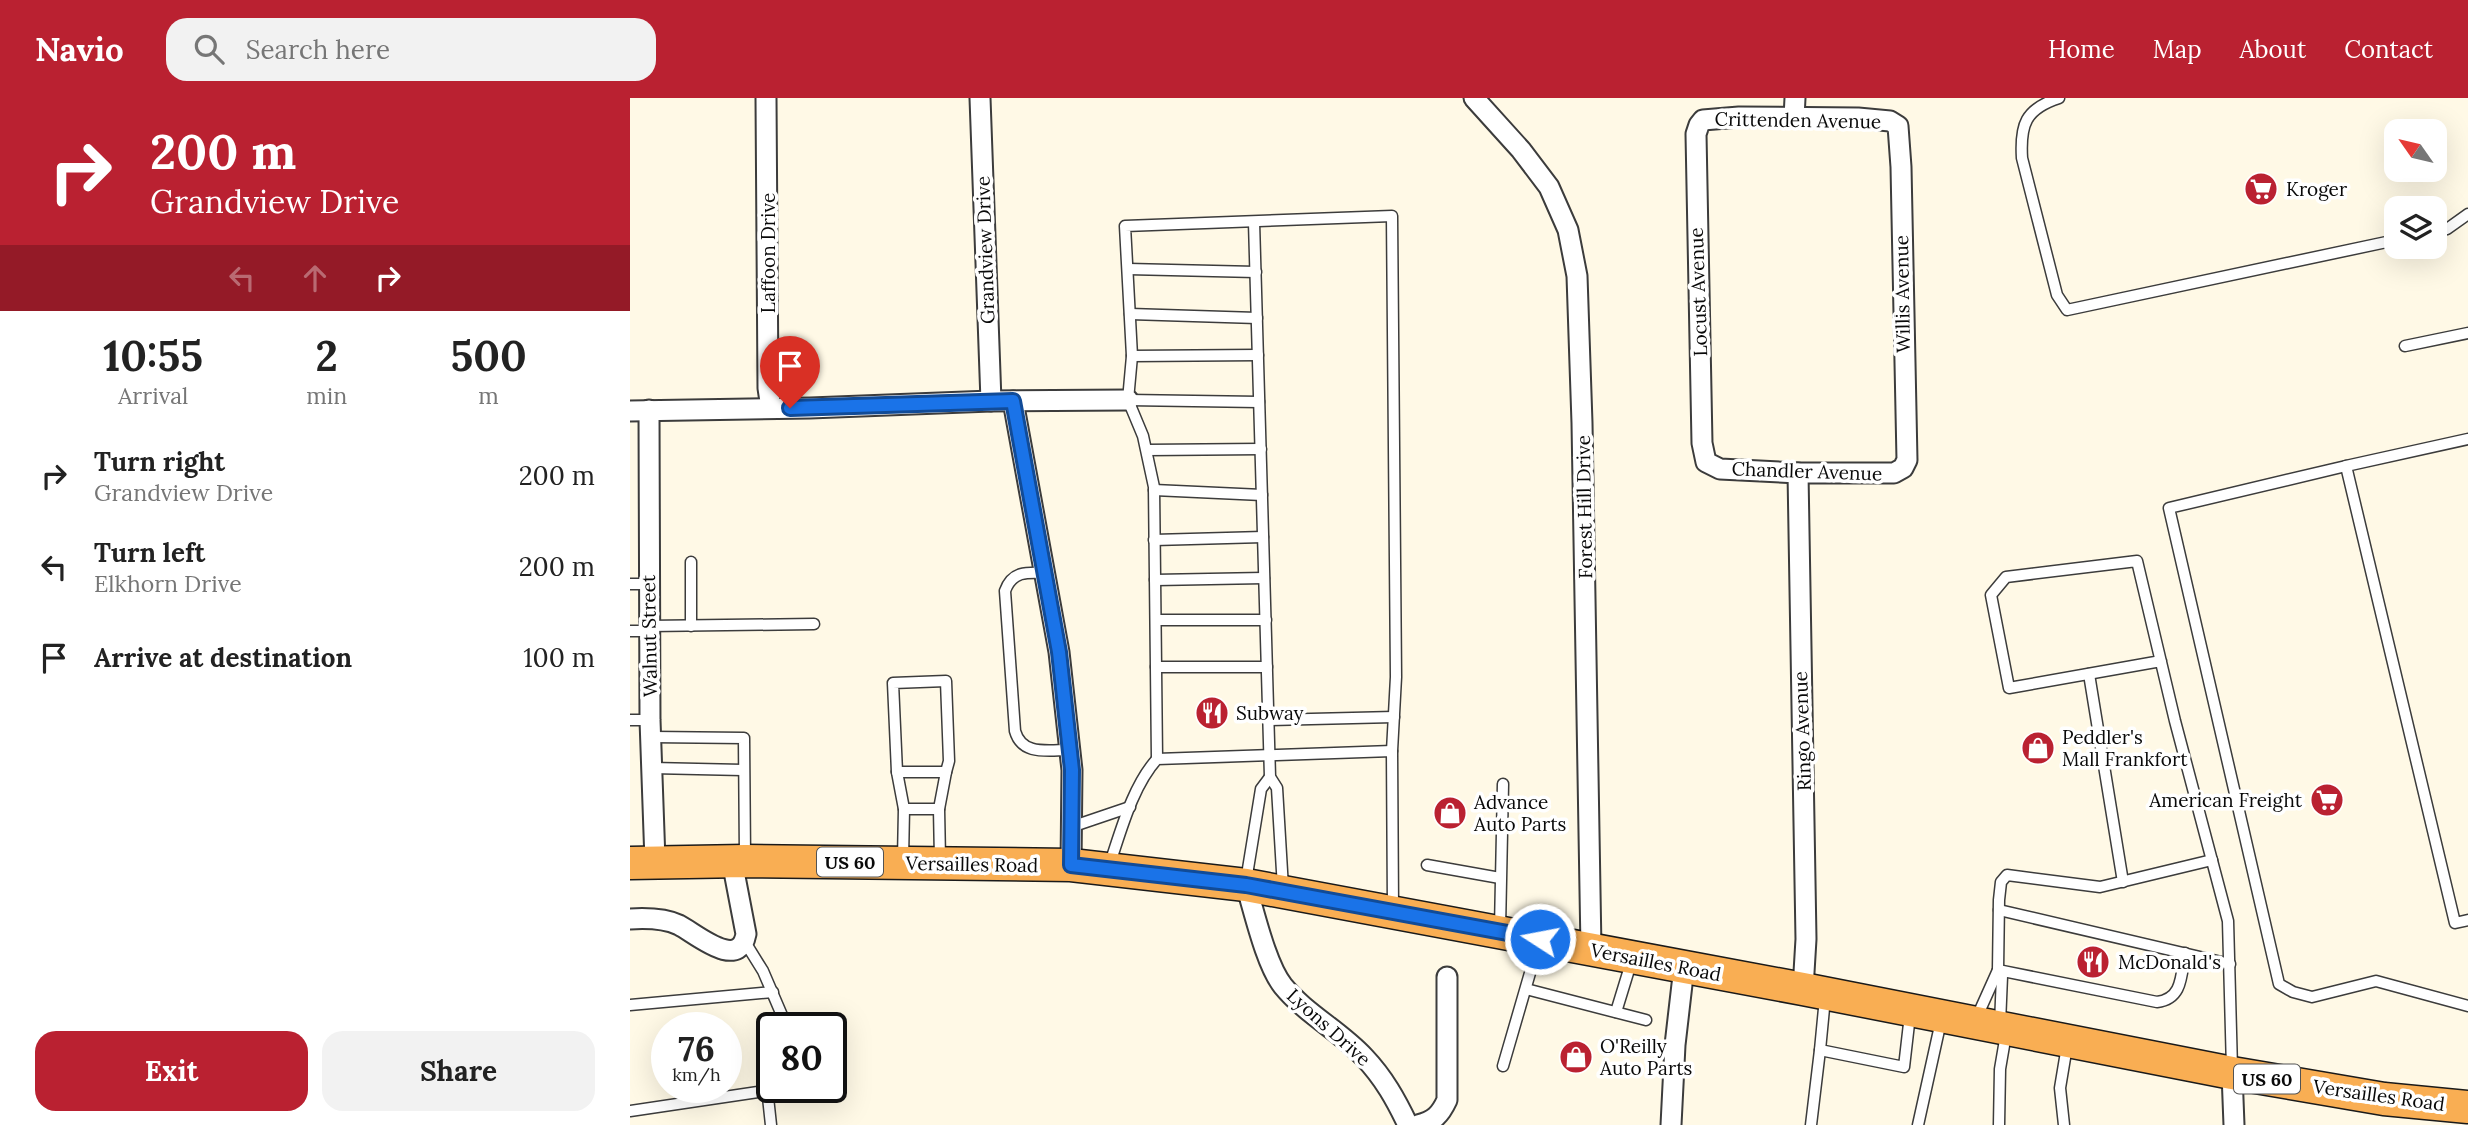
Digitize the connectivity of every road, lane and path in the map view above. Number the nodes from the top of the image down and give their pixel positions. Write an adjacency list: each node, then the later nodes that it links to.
1 (766, 98): 25 (street, Laffoon Drive)
2 (981, 98): 22 (street, Grandview Drive)
3 (1474, 98): 88 (street, Forest Hill Drive)
4 (1795, 98): 6 (street)
5 (2059, 98): 12 (lane)
6 (1794, 118): 7 (street, Crittenden Avenue); 8 (street, Crittenden Avenue)
7 (1700, 122): 30 (street, Locust Avenue)
8 (1895, 124): 31 (street, Willis Avenue)
9 (2468, 214): 11 (lane)
10 (1254, 222): 13 (lane); 14 (lane); 52 (lane)
11 (2447, 229)
12 (2384, 243)
13 (1128, 269): 14 (lane); 15 (lane)
14 (1256, 272): 16 (lane)
15 (1130, 314): 16 (lane); 20 (lane)
16 (1257, 318): 19 (lane)
17 (2468, 333): 18 (lane)
18 (2405, 346)
19 (1258, 355): 20 (lane); 24 (lane)
20 (1132, 356): 21 (lane)
21 (1128, 400): 23 (street); 24 (lane); 29 (lane)
22 (991, 401): 23 (street); 25 (street)
23 (1013, 401): 39 (street)
24 (1259, 402): 28 (lane)
25 (771, 408): 26 (street)
26 (639, 410): 42 (street, Walnut Street)
27 (2468, 439): 32 (lane)
28 (1261, 449): 29 (lane); 35 (lane)
29 (1147, 450): 34 (lane)
30 (1706, 462): 33 (street, Chandler Avenue)
31 (1905, 465): 33 (street, Chandler Avenue)
32 (2346, 466): 84 (lane); 99 (lane)
33 (1798, 473): 96 (street, Ringo Avenue)
34 (1154, 490): 35 (lane); 37 (lane)
35 (1262, 495): 36 (lane)
36 (1263, 537): 37 (lane); 40 (lane)
37 (1154, 540): 41 (lane)
38 (691, 562): 46 (lane)
39 (1045, 573): 55 (street); 55 (lane)
40 (1264, 578): 41 (lane); 44 (lane)
41 (1155, 580): 43 (lane)
42 (639, 584): 47 (street, Walnut Street)
43 (1156, 620): 44 (lane); 49 (lane)
44 (1266, 620): 50 (lane)
45 (814, 624): 46 (lane)
46 (691, 625): 47 (lane)
47 (643, 629): 54 (street, Walnut Street)
48 (2161, 660): 51 (lane); 51 (lane); 69 (lane)
49 (1156, 667): 50 (lane); 58 (lane)
50 (1267, 667): 53 (lane)
51 (2089, 674): 78 (lane)
52 (1394, 717): 53 (lane); 56 (lane)
53 (1268, 720): 57 (lane)
54 (644, 726): 59 (street, Walnut Street); 60 (lane)
55 (1069, 750): 68 (street)
56 (1392, 751): 57 (lane); 82 (lane)
57 (1269, 755): 58 (lane); 63 (lane)
58 (1157, 759): 65 (lane)
59 (652, 768): 60 (lane); 71 (street, Walnut Street)
60 (744, 770): 70 (lane)
61 (897, 772): 62 (lane); 62 (lane); 66 (lane)
62 (946, 772): 67 (lane)
63 (1270, 777): 79 (lane); 80 (lane)
64 (1503, 784): 77 (lane)
65 (1130, 807): 68 (lane); 76 (lane)
66 (904, 809): 67 (lane); 72 (lane)
67 (939, 809): 73 (lane)
68 (1071, 827): 74 (street)
69 (2212, 860): 78 (lane); 91 (lane)
70 (739, 861): 71 (highway, Versailles Road / US 60); 72 (highway, Versailles Road / US 60); 87 (street)
71 (643, 862)
72 (903, 863): 73 (highway, Versailles Road / US 60)
73 (940, 863): 74 (highway, Versailles Road / US 60)
74 (1071, 865): 76 (highway, Versailles Road / US 60)
75 (1427, 865): 77 (lane)
76 (1108, 869): 79 (highway, Versailles Road / US 60)
77 (1500, 878): 85 (lane)
78 (2123, 882): 81 (lane)
79 (1246, 885): 80 (highway, Versailles Road / US 60); 115 (street, Lyons Drive)
80 (1283, 892): 82 (highway, Versailles Road / US 60)
81 (1999, 905): 89 (lane); 93 (lane)
82 (1393, 912): 85 (highway, Versailles Road / US 60)
83 (630, 919): 87 (street)
84 (2468, 920)
85 (1499, 932): 86 (highway, Versailles Road / US 60)
86 (1540, 939): 88 (highway, Versailles Road / US 60); 95 (lane)
87 (745, 942): 97 (lane)
88 (1591, 949): 90 (highway, Versailles Road / US 60)
89 (2185, 953): 91 (lane); 93 (lane)
90 (1633, 957): 92 (highway, Versailles Road / US 60); 102 (lane)
91 (2230, 964): 109 (lane)
92 (1684, 967): 96 (highway, Versailles Road / US 60); 117 (street)
93 (1998, 971): 105 (lane); 105 (lane)
94 (1447, 977): 116 (street)
95 (1526, 989): 102 (lane); 108 (lane)
96 (1814, 991): 100 (highway, Versailles Road / US 60); 107 (lane)
97 (773, 992): 98 (lane); 101 (lane)
98 (630, 1005)
99 (2468, 1006)
100 (1911, 1011): 103 (highway, Versailles Road / US 60); 107 (lane)
101 (781, 1012)
102 (1616, 1012): 104 (lane)
103 (1942, 1017): 105 (highway, Versailles Road / US 60); 119 (lane)
104 (1646, 1020)
105 (1994, 1027): 106 (highway, Versailles Road / US 60); 120 (lane)
106 (2068, 1042): 109 (highway, Versailles Road / US 60); 121 (lane)
107 (1820, 1050): 118 (lane)
108 (1503, 1066)
109 (2232, 1073): 112 (highway, Versailles Road / US 60); 122 (street)
110 (756, 1092): 113 (lane)
111 (770, 1103): 114 (lane)
112 (2468, 1107)
113 (630, 1111)
114 (771, 1125)
115 (1408, 1125)
116 (1418, 1125)
117 (1671, 1125)
118 (1811, 1125)
119 (1918, 1125)
120 (1999, 1125)
121 (2063, 1125)
122 (2234, 1125)

